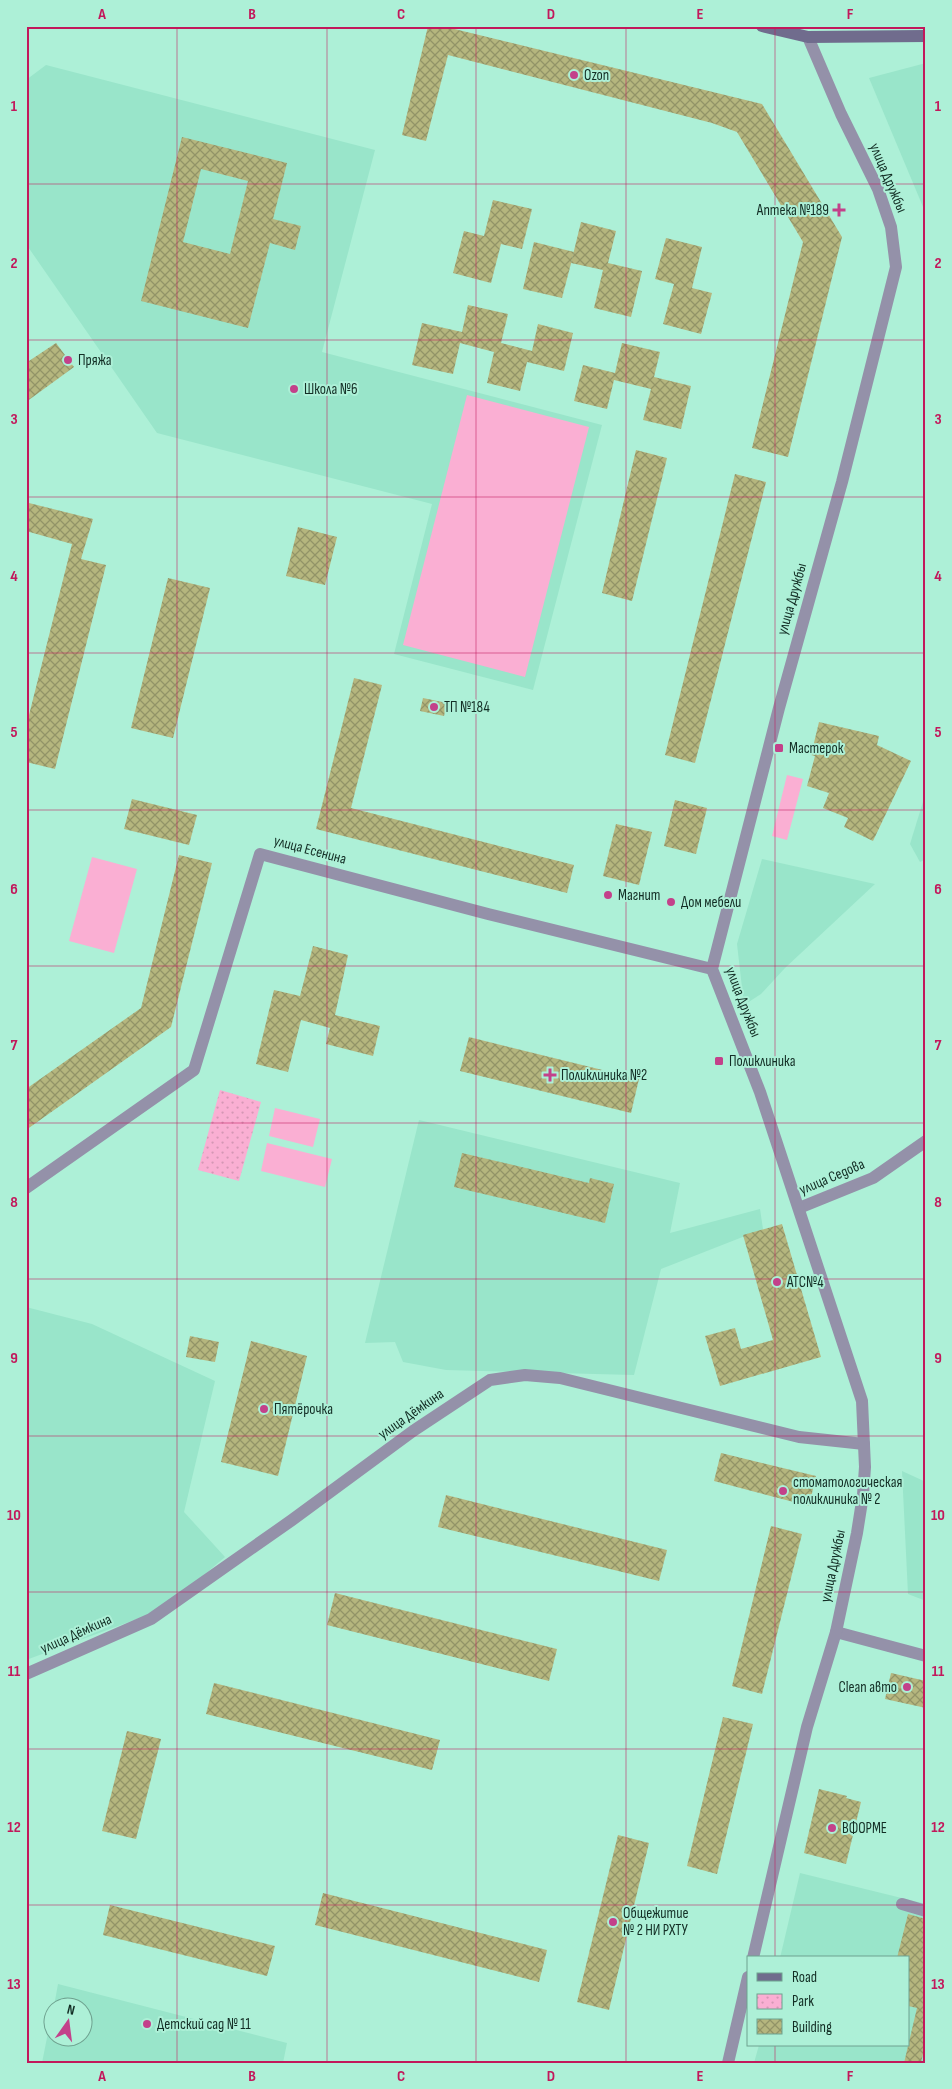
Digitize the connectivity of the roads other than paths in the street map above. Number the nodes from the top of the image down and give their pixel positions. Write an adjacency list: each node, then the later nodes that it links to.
1 (762, 26): 3 (street)
2 (926, 36): 3 (street)
3 (808, 37): 4 (street, улица Дружбы)
4 (712, 969): 6 (street, улица Есенина); 7 (street, улица Дружбы)
5 (926, 1140): 7 (street, улица Седова)
6 (26, 1188)
7 (799, 1208): 8 (street, улица Дружбы)
8 (864, 1444): 9 (street, улица Дружбы); 11 (street, улица Дёмкина)
9 (836, 1632): 10 (street); 14 (street, улица Дружбы)
10 (926, 1656)
11 (26, 1674)
12 (902, 1904): 13 (street)
13 (926, 1911)
14 (753, 1956)
15 (747, 1982): 16 (street)
16 (728, 2063)

